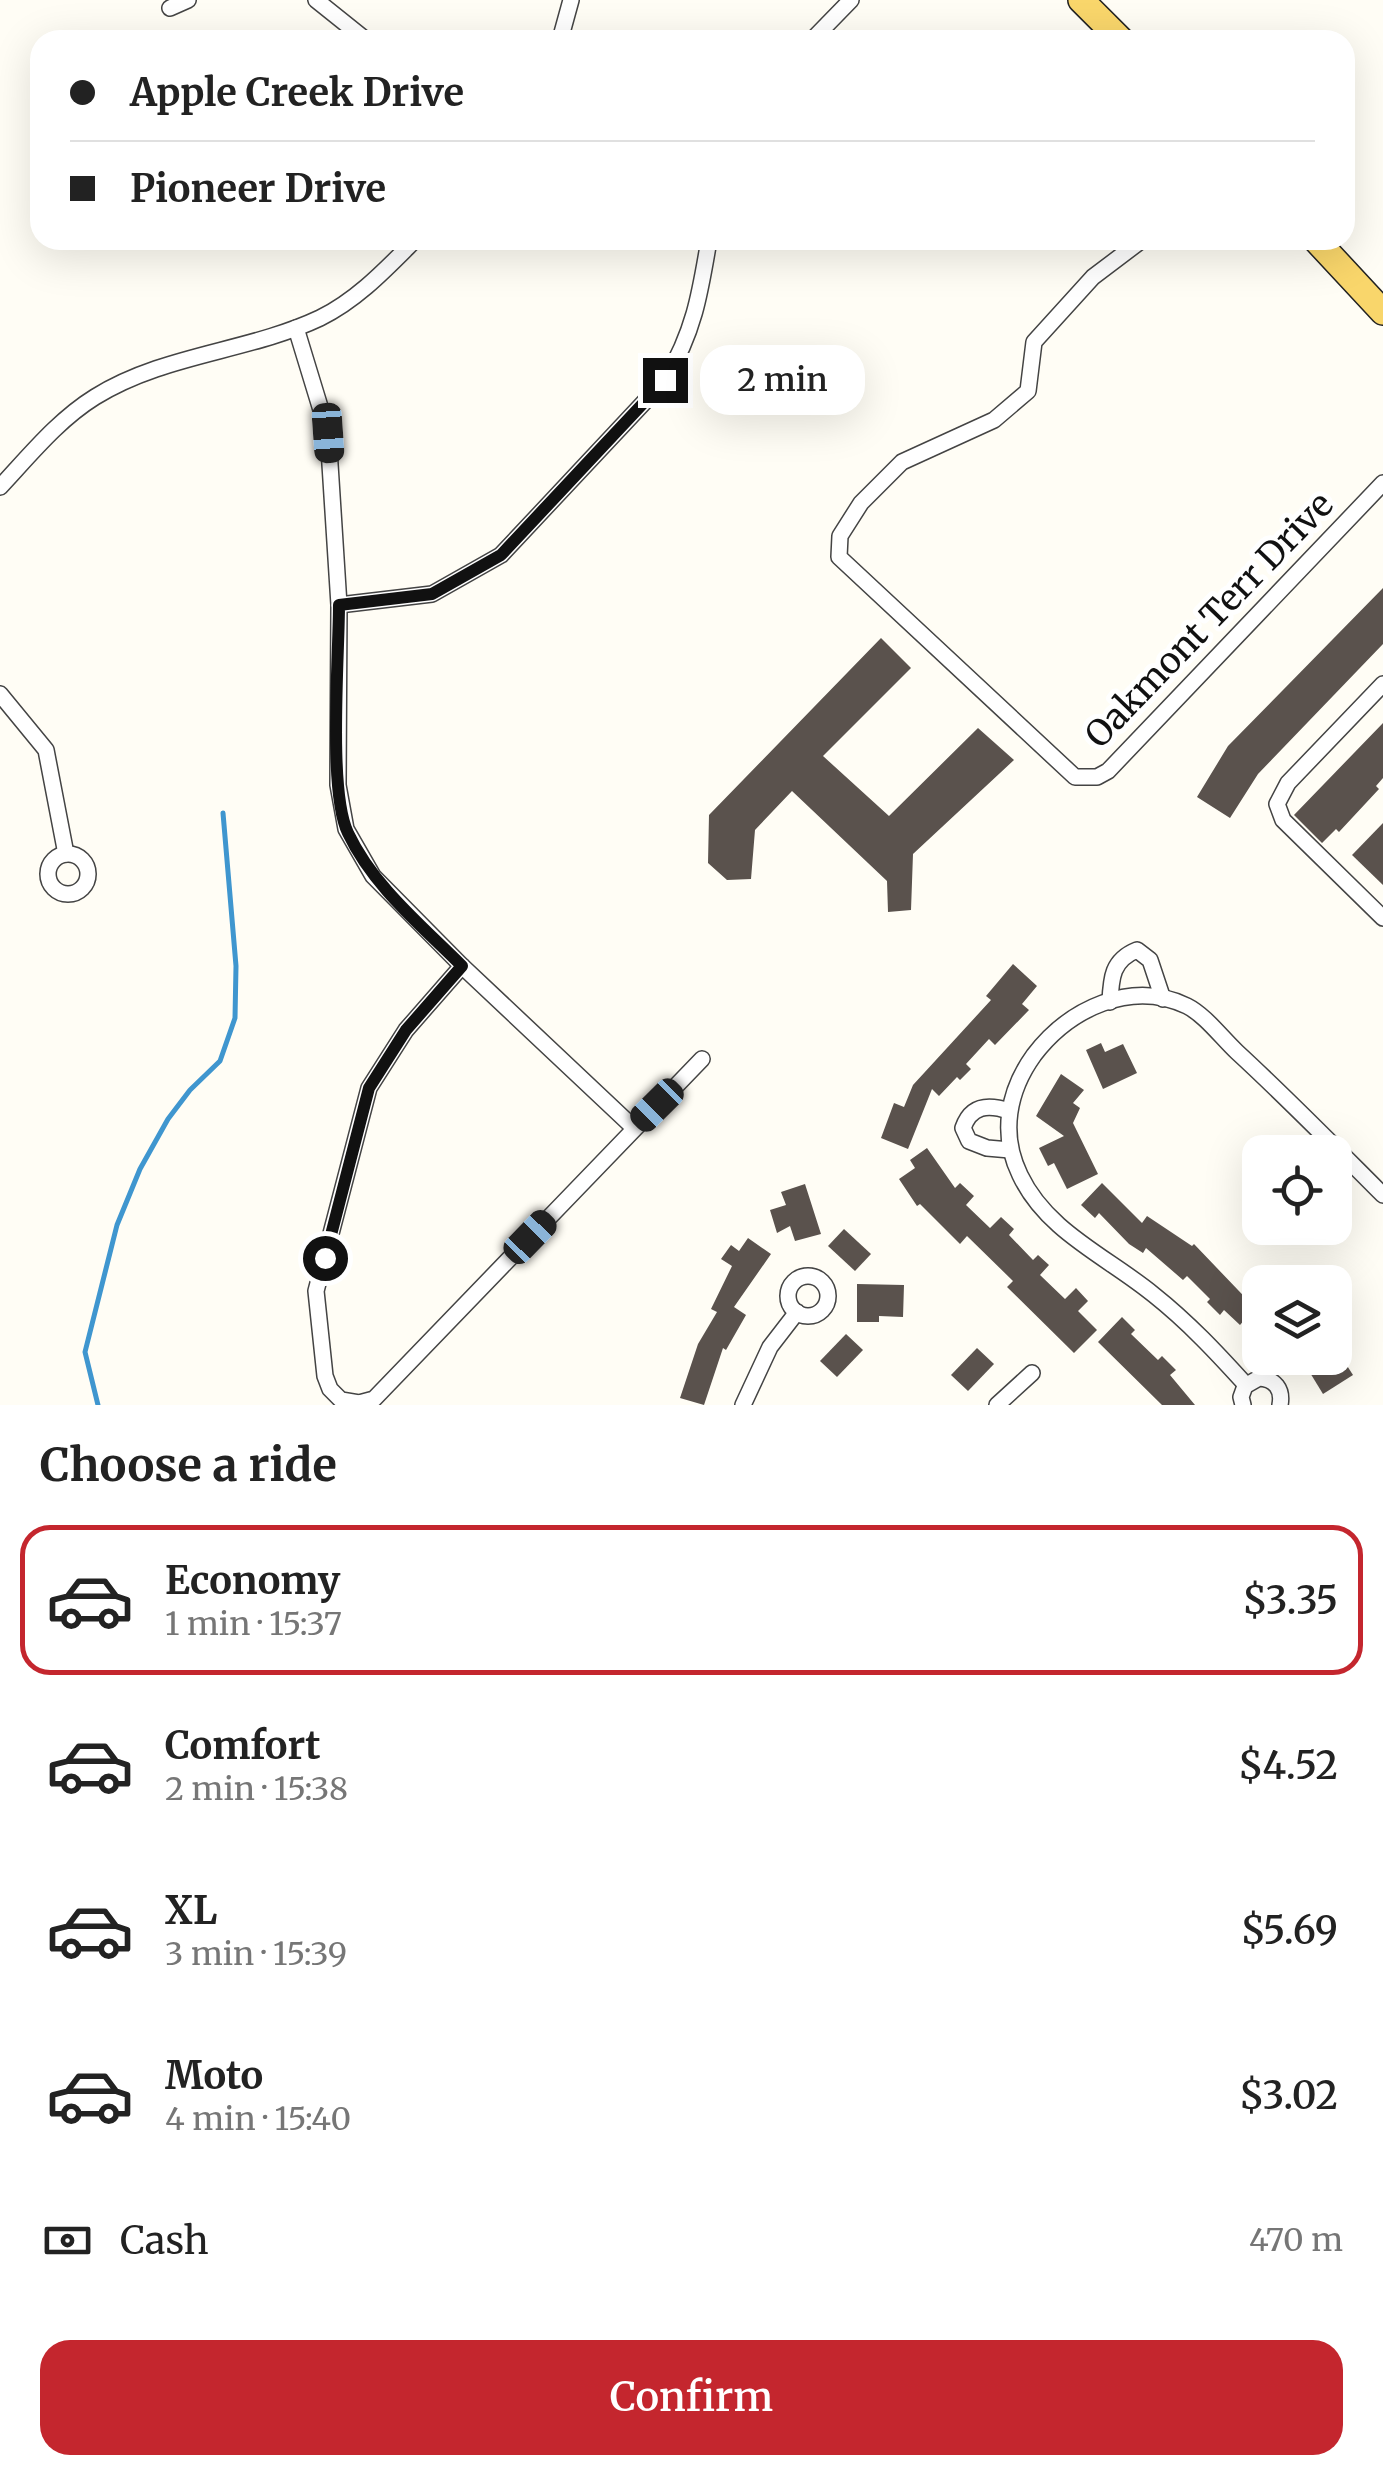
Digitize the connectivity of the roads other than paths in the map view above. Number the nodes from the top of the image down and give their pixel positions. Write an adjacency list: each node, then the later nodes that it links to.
1 (188, 0): 6 (street)
2 (316, 0): 7 (street)
3 (571, 0): 8 (street)
4 (851, 0): 9 (street)
5 (1081, 0): 10 (main road)
6 (170, 8)
7 (354, 30)
8 (563, 30)
9 (822, 30)
10 (1111, 30)
11 (404, 250): 16 (street)
12 (707, 250): 19 (street)
13 (1129, 250): 17 (street, Oakmont Terr Drive)
14 (1325, 250): 15 (main road)
15 (1383, 312)
16 (296, 328): 18 (street); 19 (street)
17 (1383, 483)
18 (0, 487)
19 (339, 605): 24 (street)
20 (1383, 684): 23 (street)
21 (0, 694): 22 (street)
22 (66, 854)
23 (1383, 918)
24 (462, 966): 29 (street); 35 (street)
25 (1162, 999): 26 (street); 26 (street); 31 (street)
26 (1110, 1002): 28 (street)
27 (702, 1058): 29 (street)
28 (1009, 1110): 30 (street); 30 (street)
29 (634, 1128): 36 (street)
30 (1010, 1150): 34 (street)
31 (1383, 1195)
32 (797, 1312): 37 (street)
33 (1032, 1372): 38 (street)
34 (1246, 1385): 39 (street); 40 (street)
35 (329, 1395): 36 (street)
36 (366, 1403)
37 (744, 1405)
38 (997, 1405)
39 (1242, 1405)
40 (1280, 1405)

